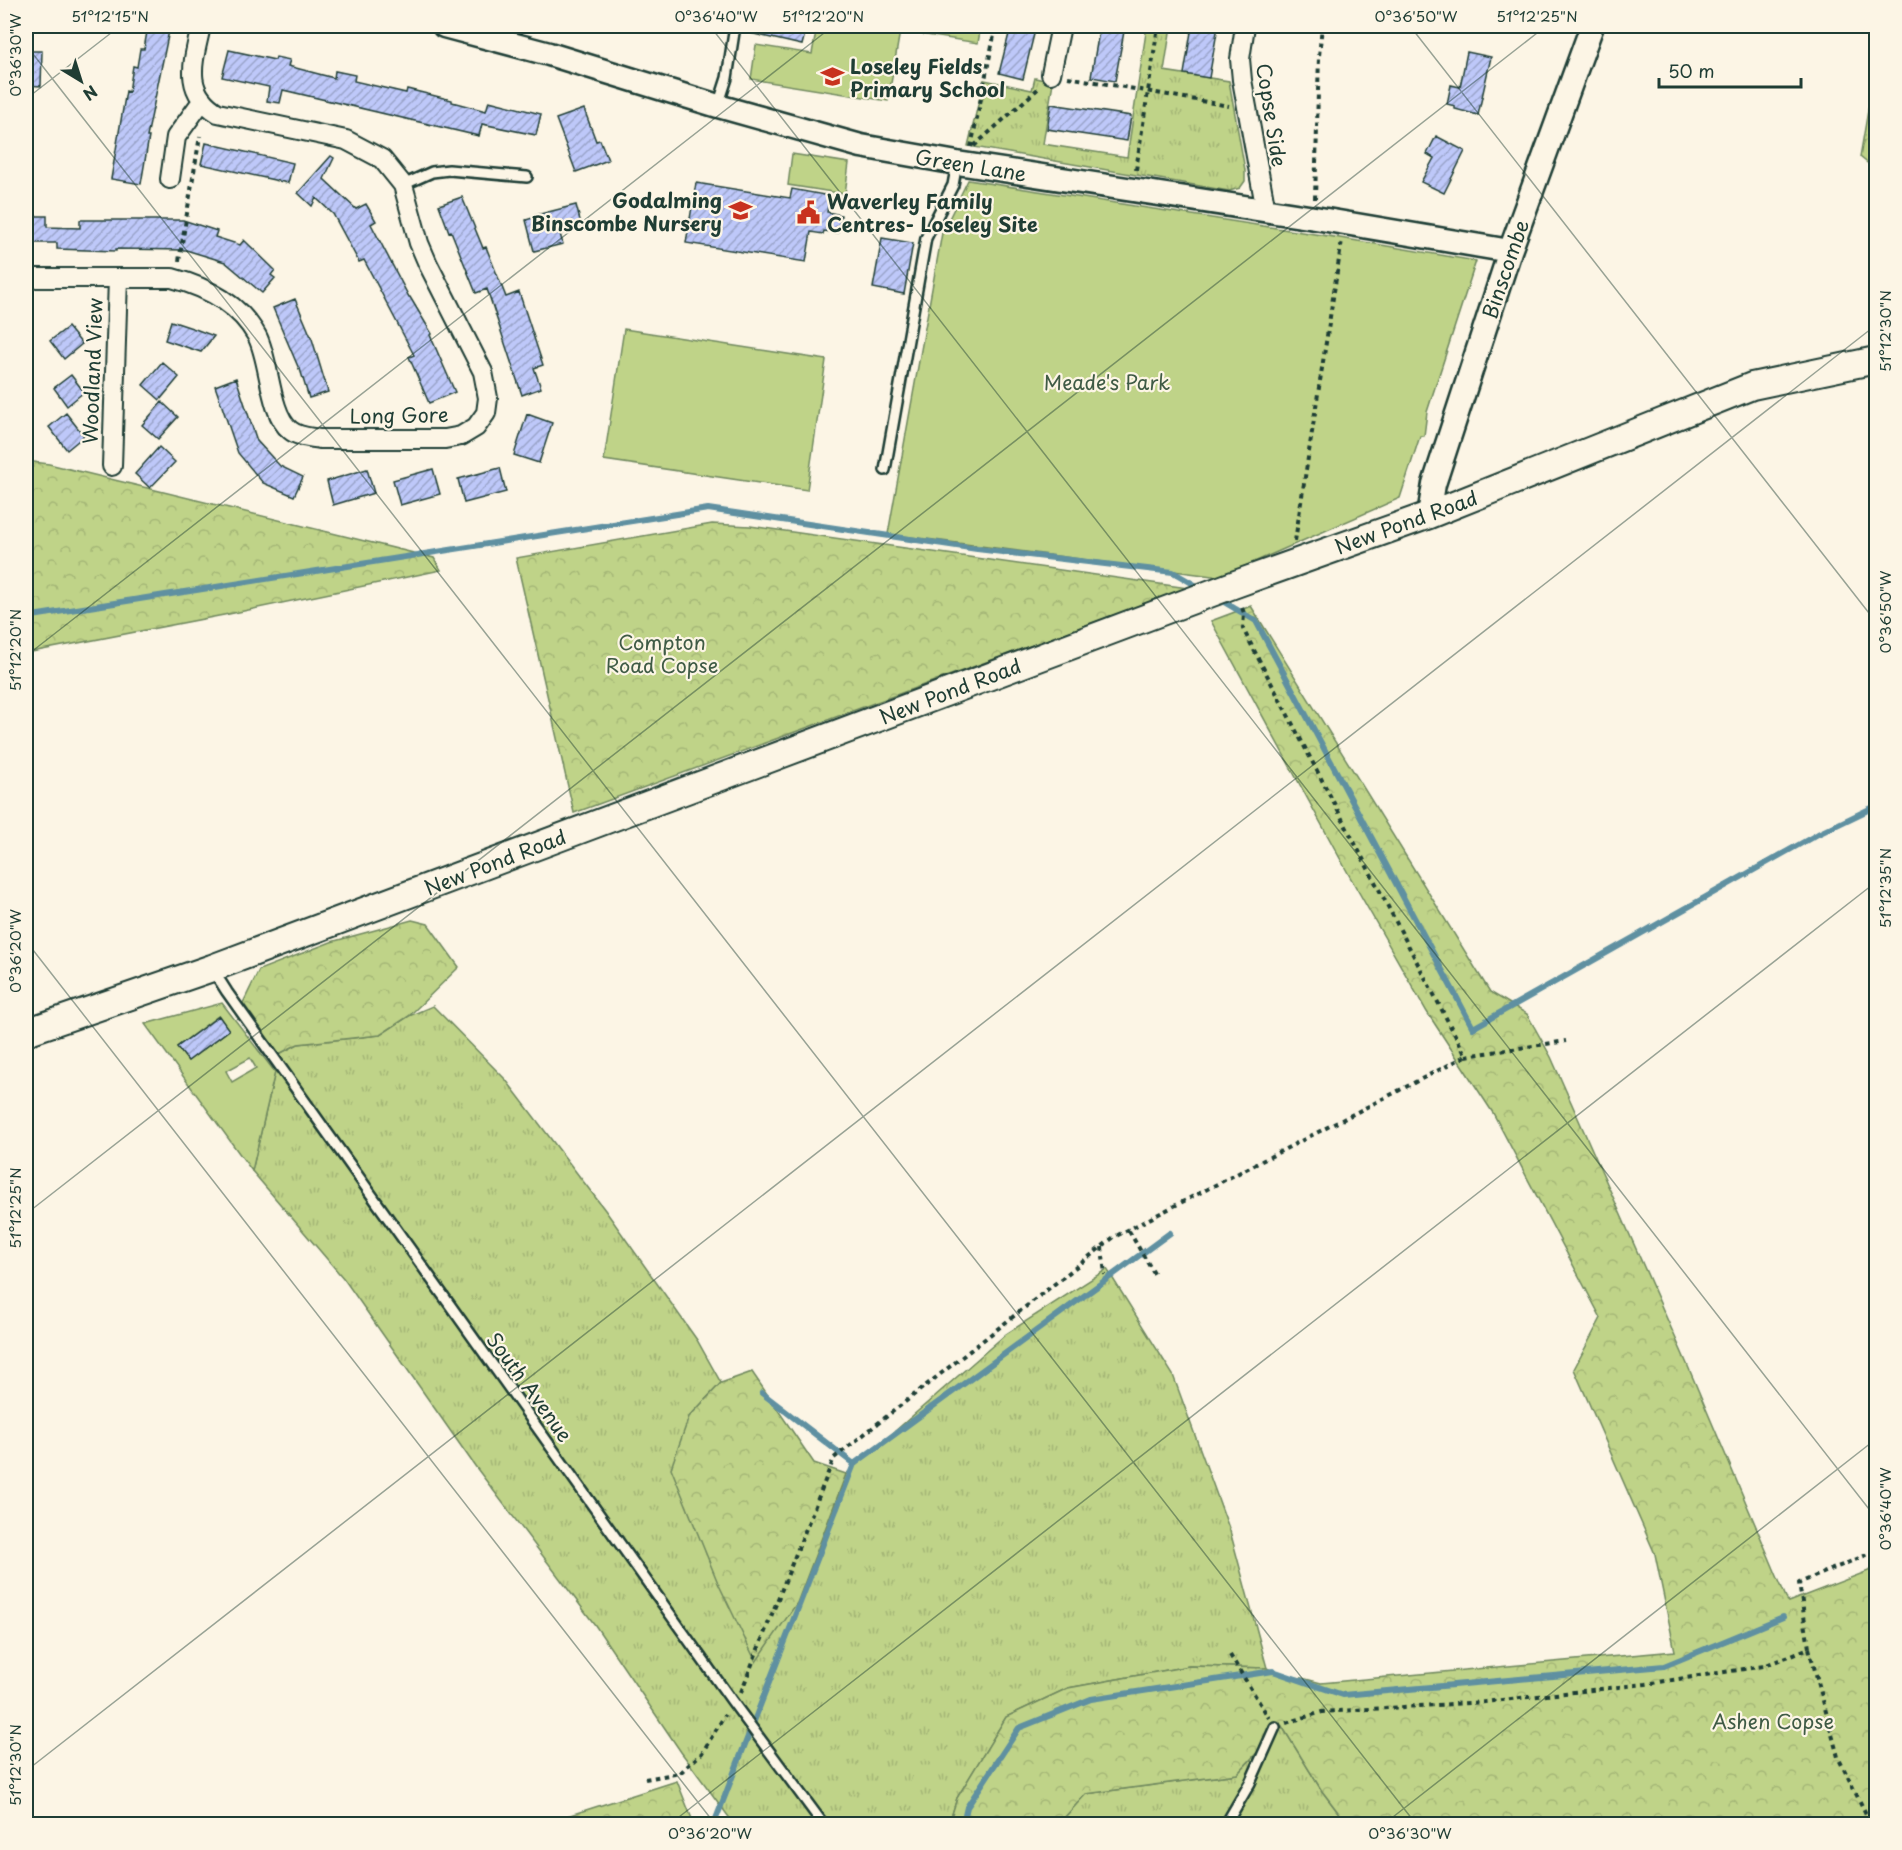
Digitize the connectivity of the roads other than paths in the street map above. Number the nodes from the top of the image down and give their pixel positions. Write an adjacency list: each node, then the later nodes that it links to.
1 (201, 26): 8 (street)
2 (444, 26): 9 (street, Green Lane)
3 (735, 26): 9 (lane)
4 (1061, 26): 7 (street)
5 (1245, 26): 14 (street, Copse Side)
6 (1592, 26): 15 (street, Binscombe)
7 (1051, 74)
8 (204, 103): 12 (street); 13 (street, Long Gore)
9 (718, 106): 10 (street, Green Lane)
10 (957, 163): 14 (street, Green Lane); 20 (lane)
11 (528, 177): 13 (lane)
12 (170, 179)
13 (403, 185): 17 (street, Long Gore)
14 (1266, 211): 15 (street, Green Lane)
15 (1510, 251): 21 (street, Binscombe)
16 (26, 278): 17 (street, Long Gore)
17 (118, 278): 19 (street, Woodland View)
18 (1876, 360): 21 (main road, New Pond Road)
19 (112, 466)
20 (885, 470)
21 (1430, 515): 22 (main road, New Pond Road)
22 (212, 968): 23 (main road, New Pond Road); 25 (lane, South Avenue)
23 (26, 1032)
24 (1275, 1727): 26 (lane)
25 (824, 1824)
26 (1226, 1824)

